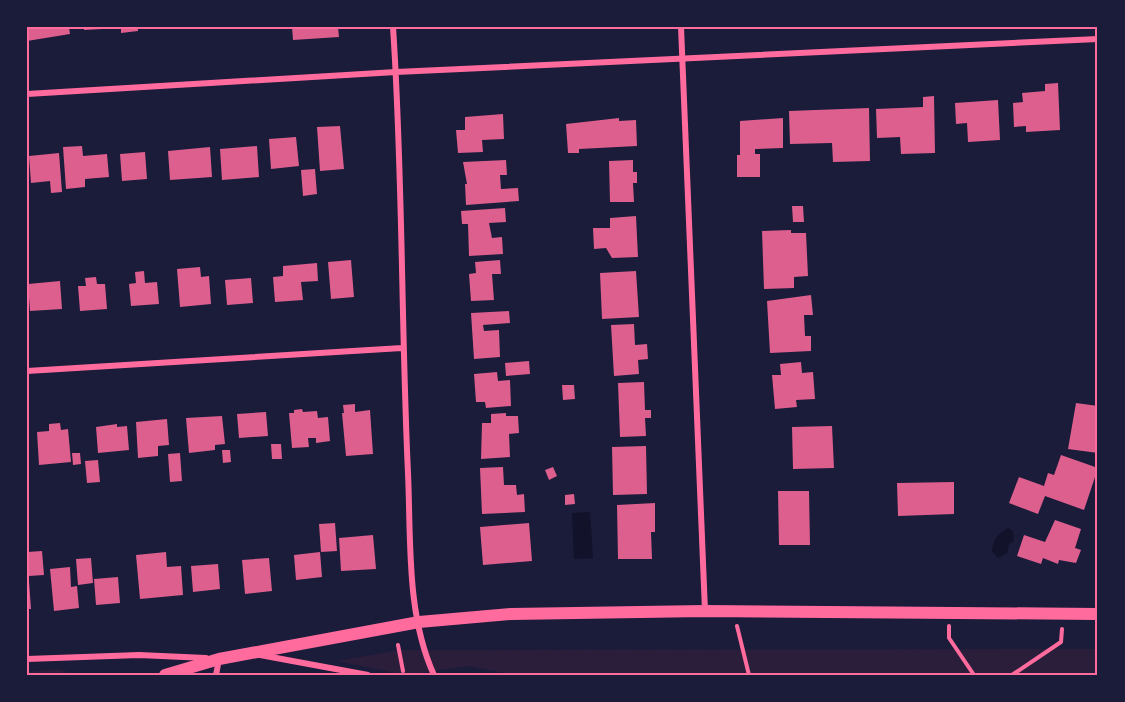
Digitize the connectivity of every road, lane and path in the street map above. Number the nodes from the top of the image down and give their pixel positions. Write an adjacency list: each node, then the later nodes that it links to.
1 (393, 27): 5 (street)
2 (681, 27): 4 (street)
3 (1098, 39): 4 (street)
4 (683, 59): 5 (street); 9 (street)
5 (396, 72): 6 (street); 7 (street)
6 (27, 94)
7 (402, 348): 8 (street); 14 (street)
8 (27, 371)
9 (705, 610): 10 (main road); 14 (main road)
10 (734, 611): 11 (main road); 24 (path)
11 (950, 612): 12 (main road); 25 (path)
12 (1063, 613): 13 (main road); 26 (path)
13 (1098, 614)
14 (419, 622): 16 (main road); 23 (street)
15 (398, 645): 19 (path)
16 (250, 653): 18 (main road); 22 (street)
17 (27, 659): 18 (street)
18 (219, 659): 20 (main road); 21 (street)
19 (403, 671)
20 (165, 675)
21 (216, 675)
22 (368, 675)
23 (434, 675)
24 (749, 675)
25 (974, 675)
26 (1012, 675)

